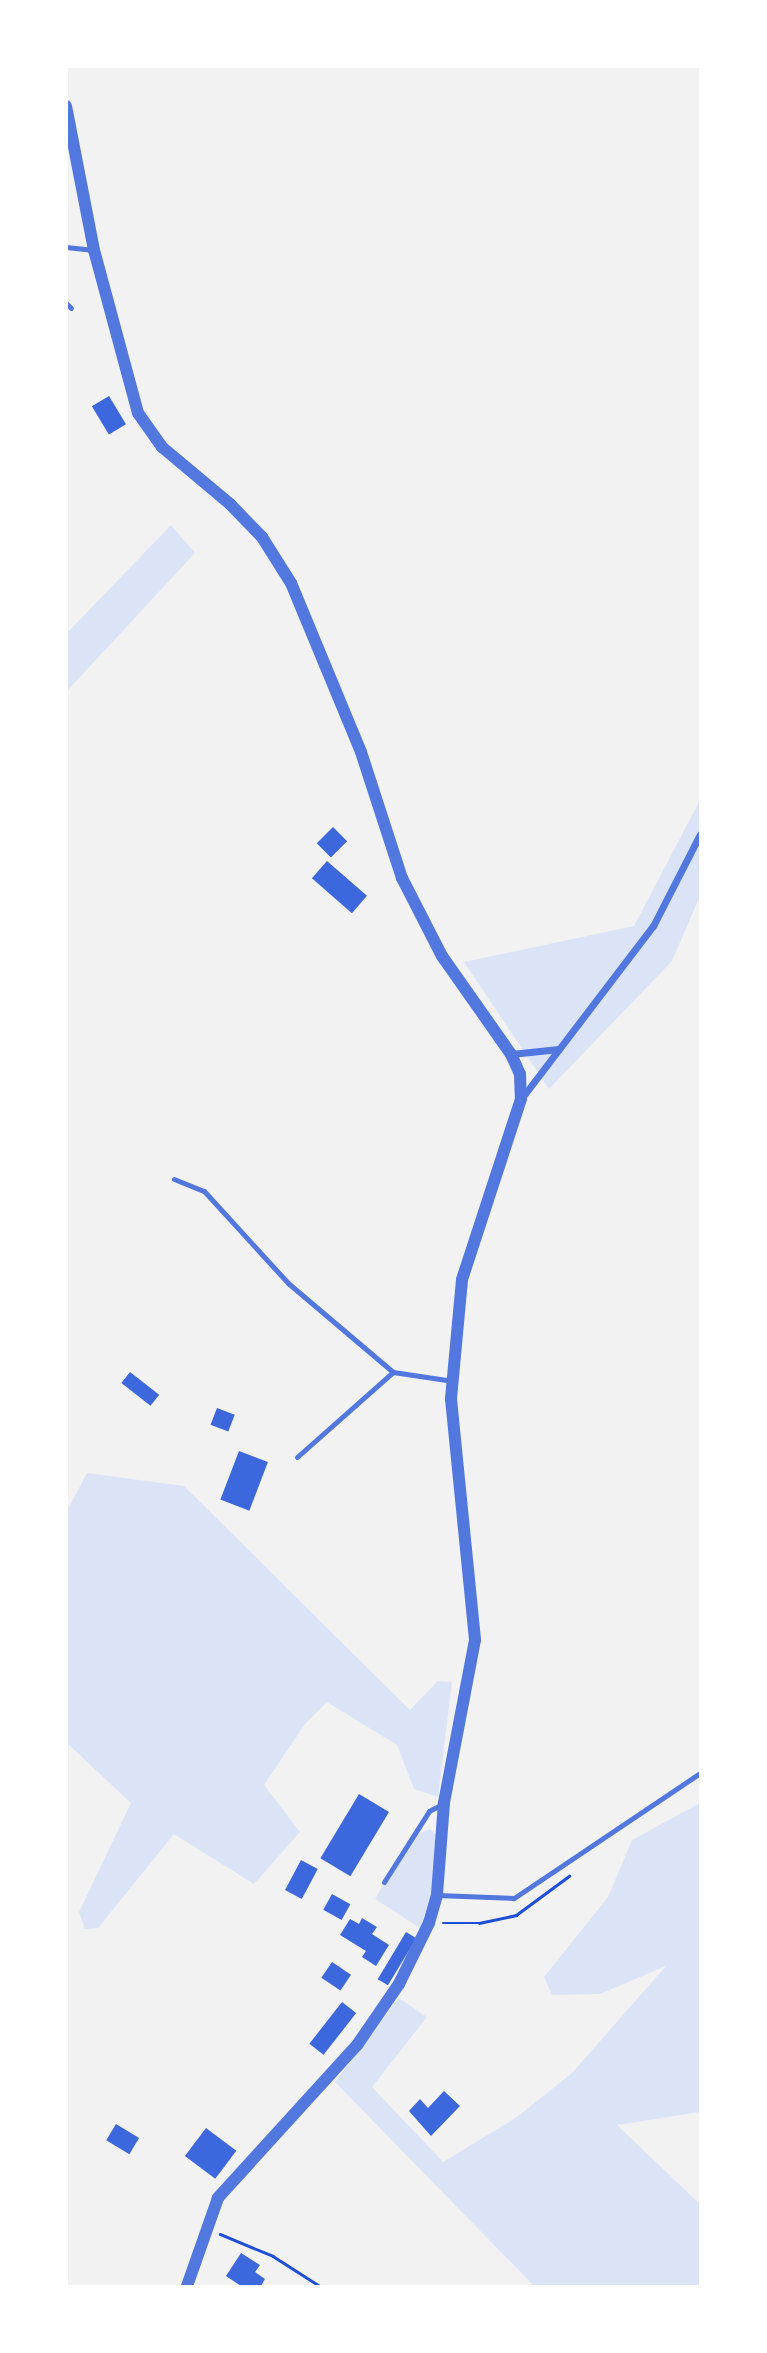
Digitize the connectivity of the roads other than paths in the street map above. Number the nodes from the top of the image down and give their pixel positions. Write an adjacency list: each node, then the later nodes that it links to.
1 (66, 106): 3 (street)
2 (66, 247): 3 (lane)
3 (94, 250): 6 (street)
4 (701, 834): 5 (street)
5 (559, 1049): 6 (street); 7 (street)
6 (511, 1054): 7 (street)
7 (521, 1100): 10 (street)
8 (174, 1179): 9 (lane)
9 (393, 1372): 10 (lane); 11 (lane)
10 (453, 1381): 13 (street)
11 (297, 1457)
12 (701, 1773): 15 (lane)
13 (444, 1803): 14 (lane); 15 (street)
14 (384, 1882)
15 (437, 1895): 16 (street)
16 (187, 2287)

